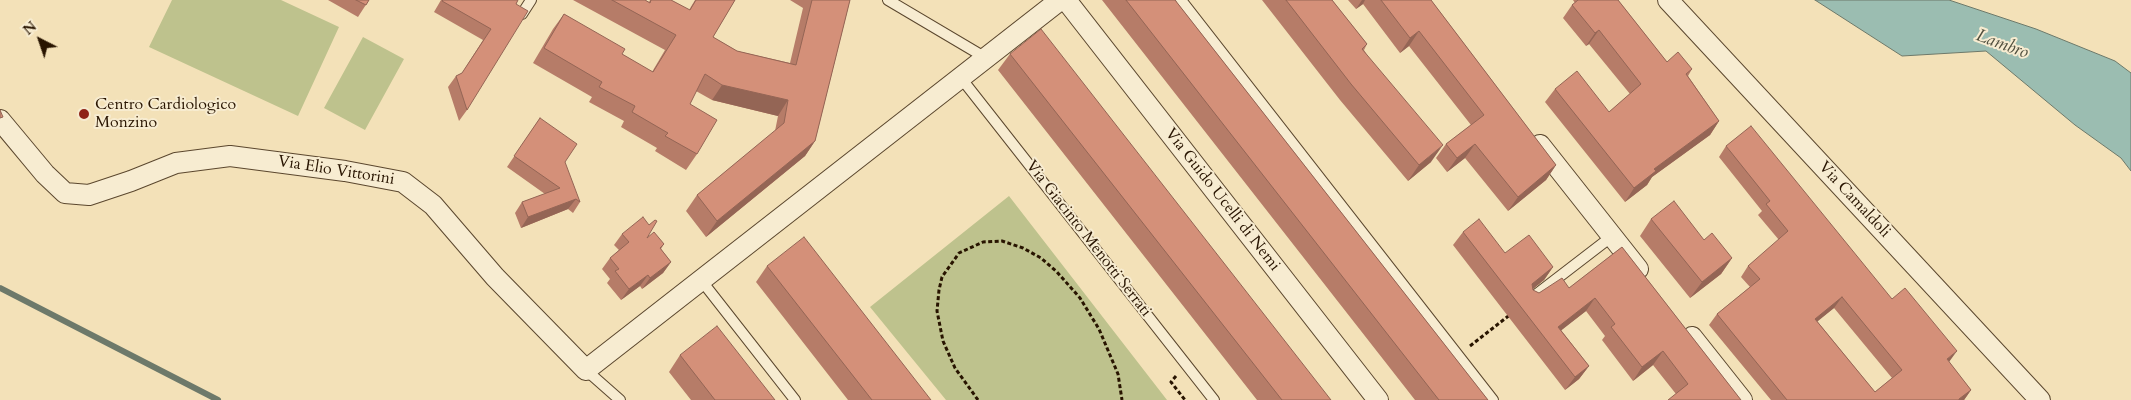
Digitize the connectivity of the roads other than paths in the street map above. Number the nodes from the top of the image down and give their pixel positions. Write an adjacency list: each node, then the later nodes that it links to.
1 (531, 0): 7 (lane)
2 (888, 0): 8 (lane)
3 (1060, 0): 8 (street)
4 (1066, 0): 21 (street, Via Guido Ucelli di Nemi)
5 (1181, 0): 22 (lane)
6 (1668, 0): 24 (street, Via Camaldoli)
7 (522, 14)
8 (986, 58): 9 (street)
9 (961, 78): 13 (street); 20 (lane, Via Giacinto Menotti Serrati)
10 (0, 120): 17 (street, Via Elio Vittorini)
11 (1527, 129): 12 (street)
12 (1611, 237): 14 (street); 15 (lane)
13 (701, 280): 17 (street); 19 (lane)
14 (1649, 283)
15 (1529, 300)
16 (1680, 322): 23 (street)
17 (586, 370): 18 (lane, Via Elio Vittorini)
18 (620, 400)
19 (795, 400)
20 (1214, 400)
21 (1378, 400)
22 (1493, 400)
23 (1742, 400)
24 (2040, 400)

